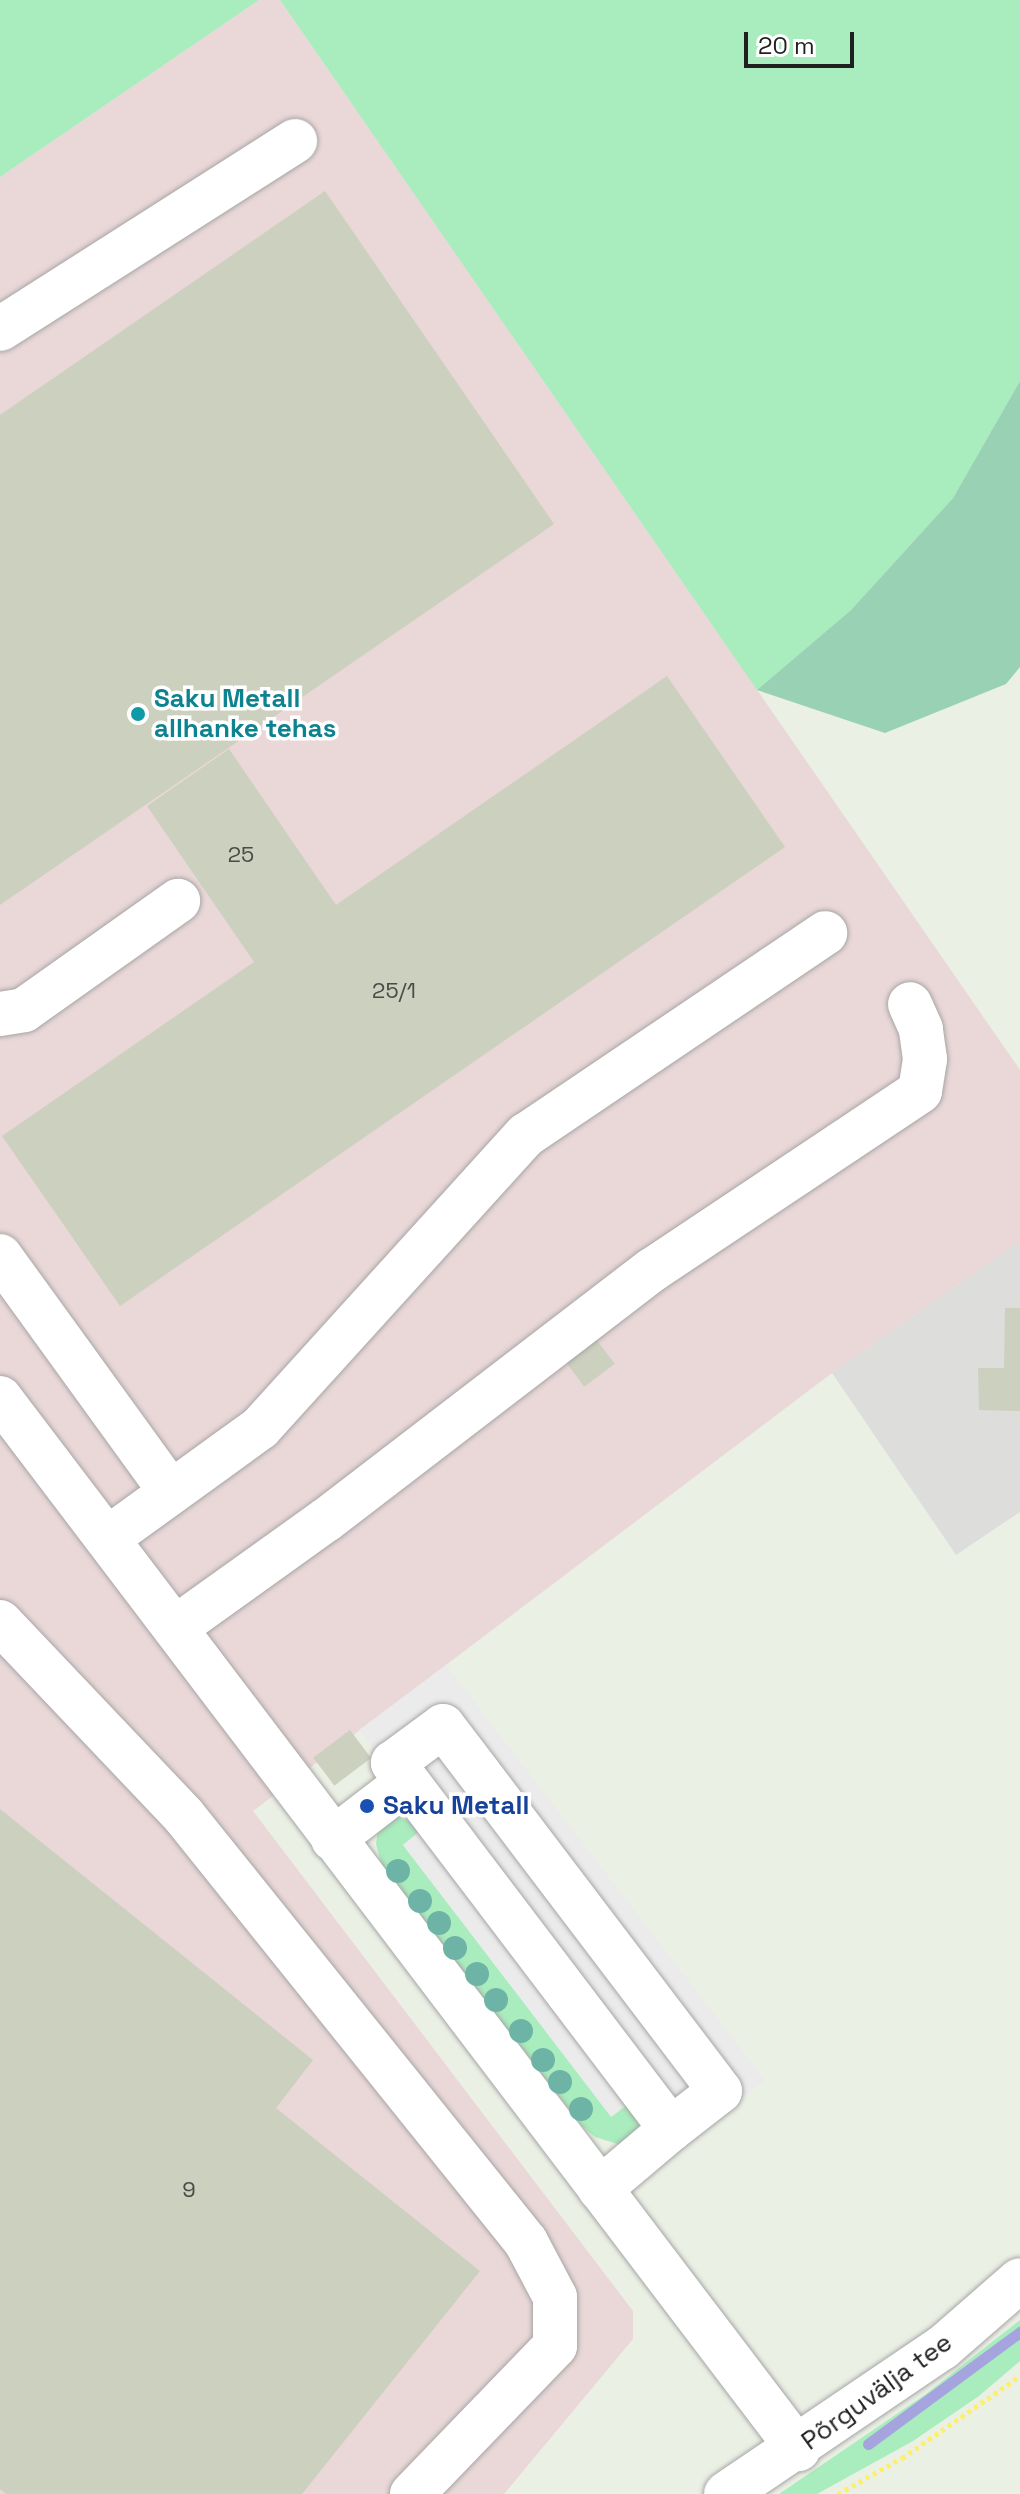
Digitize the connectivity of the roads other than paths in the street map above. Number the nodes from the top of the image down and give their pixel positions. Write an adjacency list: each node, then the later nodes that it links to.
1 (295, 141): 2 (street)
2 (0, 329)
3 (178, 901): 6 (street)
4 (825, 933): 9 (street)
5 (910, 1004): 12 (street)
6 (0, 1014)
7 (0, 1256): 9 (street)
8 (0, 1398): 10 (street)
9 (171, 1492): 10 (street)
10 (108, 1538): 12 (street)
11 (0, 1622): 19 (street)
12 (175, 1628): 14 (street)
13 (407, 1782): 14 (street); 15 (street); 15 (street)
14 (333, 1839): 16 (street)
15 (671, 2129): 16 (street)
16 (600, 2189): 18 (street)
17 (1020, 2280): 18 (street, Põrguvälja tee)
18 (798, 2449): 20 (street, Põrguvälja tee)
19 (412, 2494)
20 (726, 2494)

